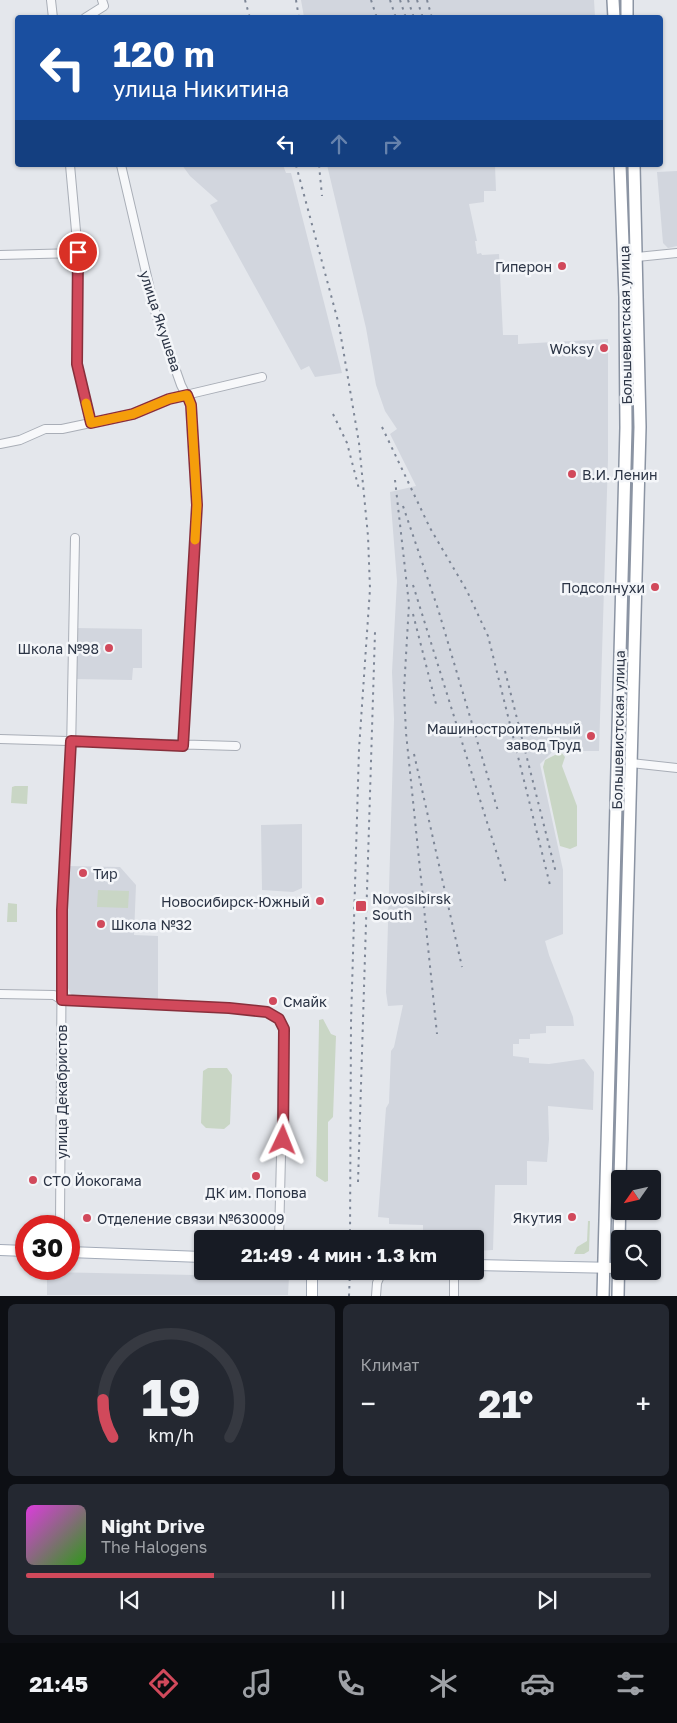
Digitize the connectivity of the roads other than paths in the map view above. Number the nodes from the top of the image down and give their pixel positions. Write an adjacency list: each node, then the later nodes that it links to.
1 (51, 0): 5 (street)
2 (102, 0): 6 (street)
3 (613, 0): 7 (highway)
4 (626, 0): 8 (highway)
5 (53, 15)
6 (90, 15)
7 (614, 15)
8 (627, 15)
9 (70, 167): 13 (street)
10 (121, 167): 18 (street, улица Якушева)
11 (620, 167): 38 (highway, Большевистская улица)
12 (634, 167): 16 (highway, Большевистская улица)
13 (78, 252): 15 (street); 19 (street)
14 (677, 253): 16 (street)
15 (0, 254)
16 (637, 257): 26 (highway, Большевистская улица)
17 (262, 377): 18 (street)
18 (187, 395): 19 (street); 24 (street, улица Якушева)
19 (91, 423): 20 (street)
20 (0, 444)
21 (74, 538): 23 (street, улица Декабристов)
22 (0, 739): 23 (street)
23 (71, 741): 24 (street); 29 (street, улица Декабристов)
24 (183, 746): 25 (street)
25 (236, 746)
26 (631, 763): 27 (street); 30 (highway, Большевистская улица)
27 (677, 768)
28 (0, 994): 29 (street)
29 (62, 1000): 31 (street, улица Декабристов); 32 (street)
30 (620, 1170)
31 (60, 1215)
32 (279, 1230)
33 (0, 1250): 34 (main road)
34 (15, 1251)
35 (80, 1252): 36 (main road)
36 (194, 1257)
37 (484, 1265): 38 (main road)
38 (604, 1268): 39 (main road); 47 (highway, Большевистская улица)
39 (611, 1268)
40 (312, 1280): 44 (main road)
41 (378, 1280): 45 (street)
42 (454, 1280): 46 (street)
43 (618, 1280): 48 (highway)
44 (312, 1296)
45 (376, 1296)
46 (454, 1296)
47 (603, 1296)
48 (618, 1296)

